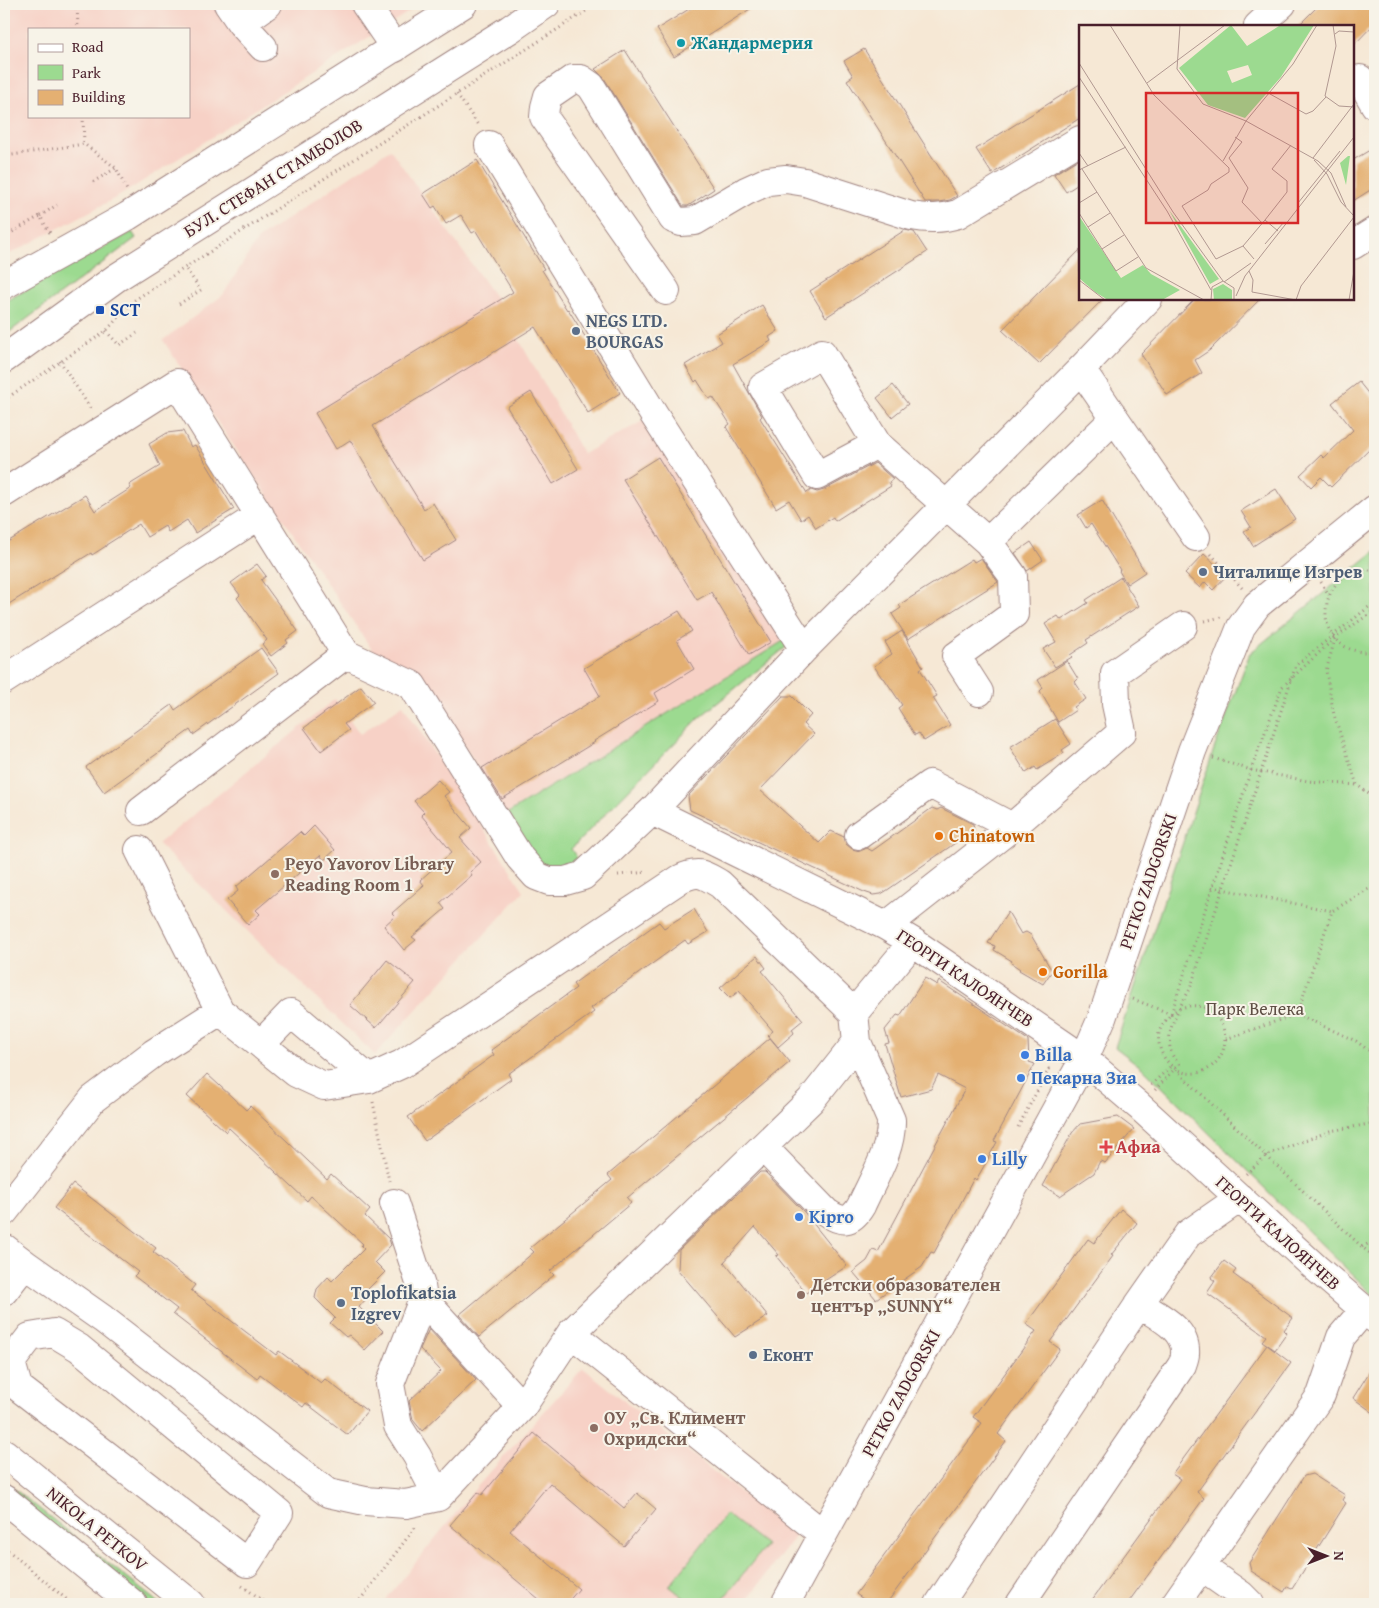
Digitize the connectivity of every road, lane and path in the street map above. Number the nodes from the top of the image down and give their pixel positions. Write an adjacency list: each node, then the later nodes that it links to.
1 (77, 4): 10 (path)
2 (268, 4): 8 (street)
3 (365, 4): 12 (street)
4 (462, 4): 12 (street)
5 (546, 4): 38 (street, БУЛ. СТЕФАН СТАМБОЛОВ)
6 (597, 4): 14 (path)
7 (1282, 4): 9 (street)
8 (234, 13): 11 (street)
9 (1259, 25)
10 (78, 28)
11 (263, 47)
12 (395, 48): 32 (street)
13 (1363, 79): 16 (street)
14 (457, 94): 15 (path); 31 (path)
15 (464, 103)
16 (1375, 105)
17 (83, 118): 19 (path)
18 (1079, 141): 33 (street)
19 (84, 144): 21 (path); 22 (path)
20 (489, 145): 56 (street)
21 (4, 160)
22 (116, 168): 23 (path); 24 (path)
23 (94, 182)
24 (131, 198)
25 (57, 205): 26 (path)
26 (40, 216): 28 (path); 29 (path)
27 (1375, 231): 30 (street)
28 (4, 237)
29 (54, 240)
30 (1354, 244)
31 (185, 268): 35 (path); 36 (path)
32 (4, 285)
33 (666, 291)
34 (1147, 300): 40 (street)
35 (180, 304)
36 (106, 331): 37 (path); 39 (path)
37 (137, 333)
38 (4, 360)
39 (60, 361): 41 (path); 43 (path)
40 (1081, 369): 42 (street); 46 (street)
41 (4, 400)
42 (1114, 418): 49 (street); 50 (street)
43 (104, 429): 45 (street); 48 (street)
44 (876, 444): 44 (street); 46 (street)
45 (4, 493)
46 (946, 505): 50 (street); 56 (street)
47 (1375, 509): 61 (street, PETKO ZADGORSKI)
48 (260, 515): 58 (street); 59 (street)
49 (1196, 537): 52 (path)
50 (988, 542): 60 (street)
51 (1375, 570): 55 (path)
52 (1242, 589)
53 (1375, 610): 55 (path)
54 (1183, 626): 67 (street)
55 (1335, 638): 57 (path); 62 (path); 63 (path)
56 (804, 649): 66 (street)
57 (1375, 652)
58 (346, 654): 65 (street); 70 (street)
59 (4, 680)
60 (979, 692)
61 (1192, 751): 62 (path); 77 (street, PETKO ZADGORSKI)
62 (1251, 770): 63 (path); 73 (path)
63 (1356, 785): 64 (path)
64 (1375, 798)
65 (141, 810)
66 (652, 812): 70 (street); 75 (street, ГЕОРГИ КАЛОЯНЧЕВ)
67 (1012, 827): 68 (street); 75 (street)
68 (859, 835)
69 (139, 850): 78 (street)
70 (583, 876): 71 (path)
71 (679, 880): 79 (street); 88 (street)
72 (1375, 885): 74 (path)
73 (1212, 887): 74 (path); 80 (path)
74 (1332, 911): 81 (path)
75 (886, 926): 76 (street, ГЕОРГИ КАЛОЯНЧЕВ)
76 (912, 942): 79 (street); 86 (street, ГЕОРГИ КАЛОЯНЧЕВ)
77 (1111, 991): 80 (path); 86 (street, PETKO ZADGORSKI)
78 (220, 1010): 84 (street); 95 (street)
79 (854, 1013): 83 (street)
80 (1171, 1014): 82 (path); 87 (path)
81 (1298, 1014): 82 (path); 85 (path)
82 (1226, 1039): 87 (path)
83 (857, 1042): 91 (street); 91 (street)
84 (261, 1044): 88 (street); 88 (street)
85 (1375, 1055)
86 (1084, 1058): 89 (street, ГЕОРГИ КАЛОЯНЧЕВ); 112 (street, PETKO ZADGORSKI)
87 (1171, 1066): 89 (path); 92 (path)
88 (369, 1079): 94 (path)
89 (1134, 1102): 93 (street, ГЕОРГИ КАЛОЯНЧЕВ)
90 (1375, 1123): 92 (path)
91 (763, 1147): 106 (street)
92 (1267, 1155): 93 (path); 97 (path)
93 (1234, 1192): 103 (street); 104 (street, ГЕОРГИ КАЛОЯНЧЕВ)
94 (394, 1203): 102 (street)
95 (4, 1212)
96 (1375, 1240): 97 (path)
97 (1362, 1247): 99 (path)
98 (4, 1248): 100 (street)
99 (1375, 1257)
100 (25, 1264): 101 (street); 105 (street)
101 (4, 1291)
102 (423, 1299): 108 (street); 110 (street)
103 (1139, 1304): 120 (street); 121 (street)
104 (1369, 1315): 114 (street)
105 (103, 1319): 107 (street); 110 (street)
106 (571, 1333): 108 (street); 112 (street)
107 (79, 1348): 107 (street)
108 (522, 1407): 110 (street)
109 (4, 1453): 117 (street, NIKOLA PETKOV)
110 (438, 1497): 118 (path)
111 (4, 1499): 116 (street, NIKOLA PETKOV)
112 (823, 1534): 119 (street, PETKO ZADGORSKI)
113 (4, 1547): 115 (path)
114 (1201, 1567): 122 (street); 123 (street)
115 (72, 1604)
116 (133, 1604)
117 (191, 1604)
118 (357, 1604)
119 (785, 1604)
120 (939, 1604)
121 (1020, 1604)
122 (1176, 1604)
123 (1250, 1604)

